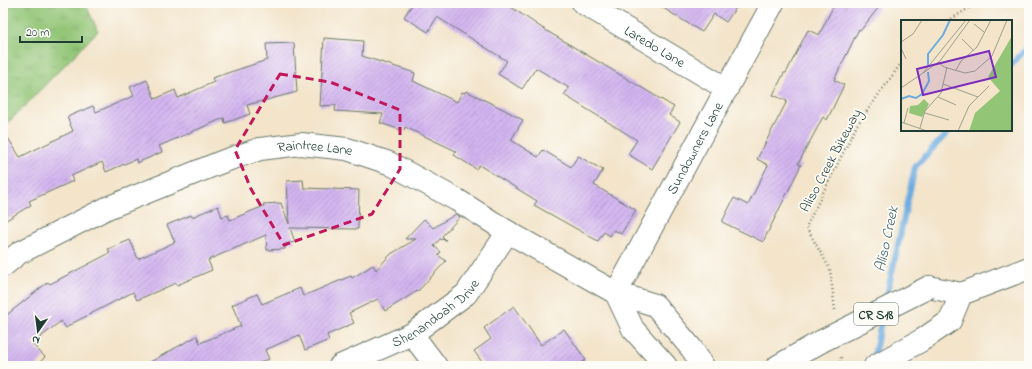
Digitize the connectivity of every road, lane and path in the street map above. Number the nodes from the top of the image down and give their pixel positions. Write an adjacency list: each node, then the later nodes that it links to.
1 (583, 3): 6 (street, Laredo Lane)
2 (773, 3): 6 (street, Sundowners Lane)
3 (977, 3): 4 (path)
4 (950, 20)
5 (901, 63): 12 (path, Aliso Creek Bikeway)
6 (727, 89): 10 (street, Sundowners Lane)
7 (508, 232): 8 (street, Raintree Lane); 10 (street, Raintree Lane); 14 (street, Shenandoah Drive)
8 (3, 266)
9 (1029, 268): 11 (street)
10 (616, 293): 13 (street, Raintree Lane); 16 (street)
11 (961, 294): 15 (street, CR S18, bridge); 23 (street)
12 (836, 314)
13 (677, 331): 16 (street); 20 (street, Raintree Lane)
14 (412, 334): 17 (street, Shenandoah Drive); 18 (street)
15 (831, 346): 21 (street, CR S18); 22 (path)
16 (652, 350): 19 (street)
17 (340, 366)
18 (436, 366)
19 (666, 366)
20 (704, 366)
21 (778, 366)
22 (839, 366)
23 (875, 366)

